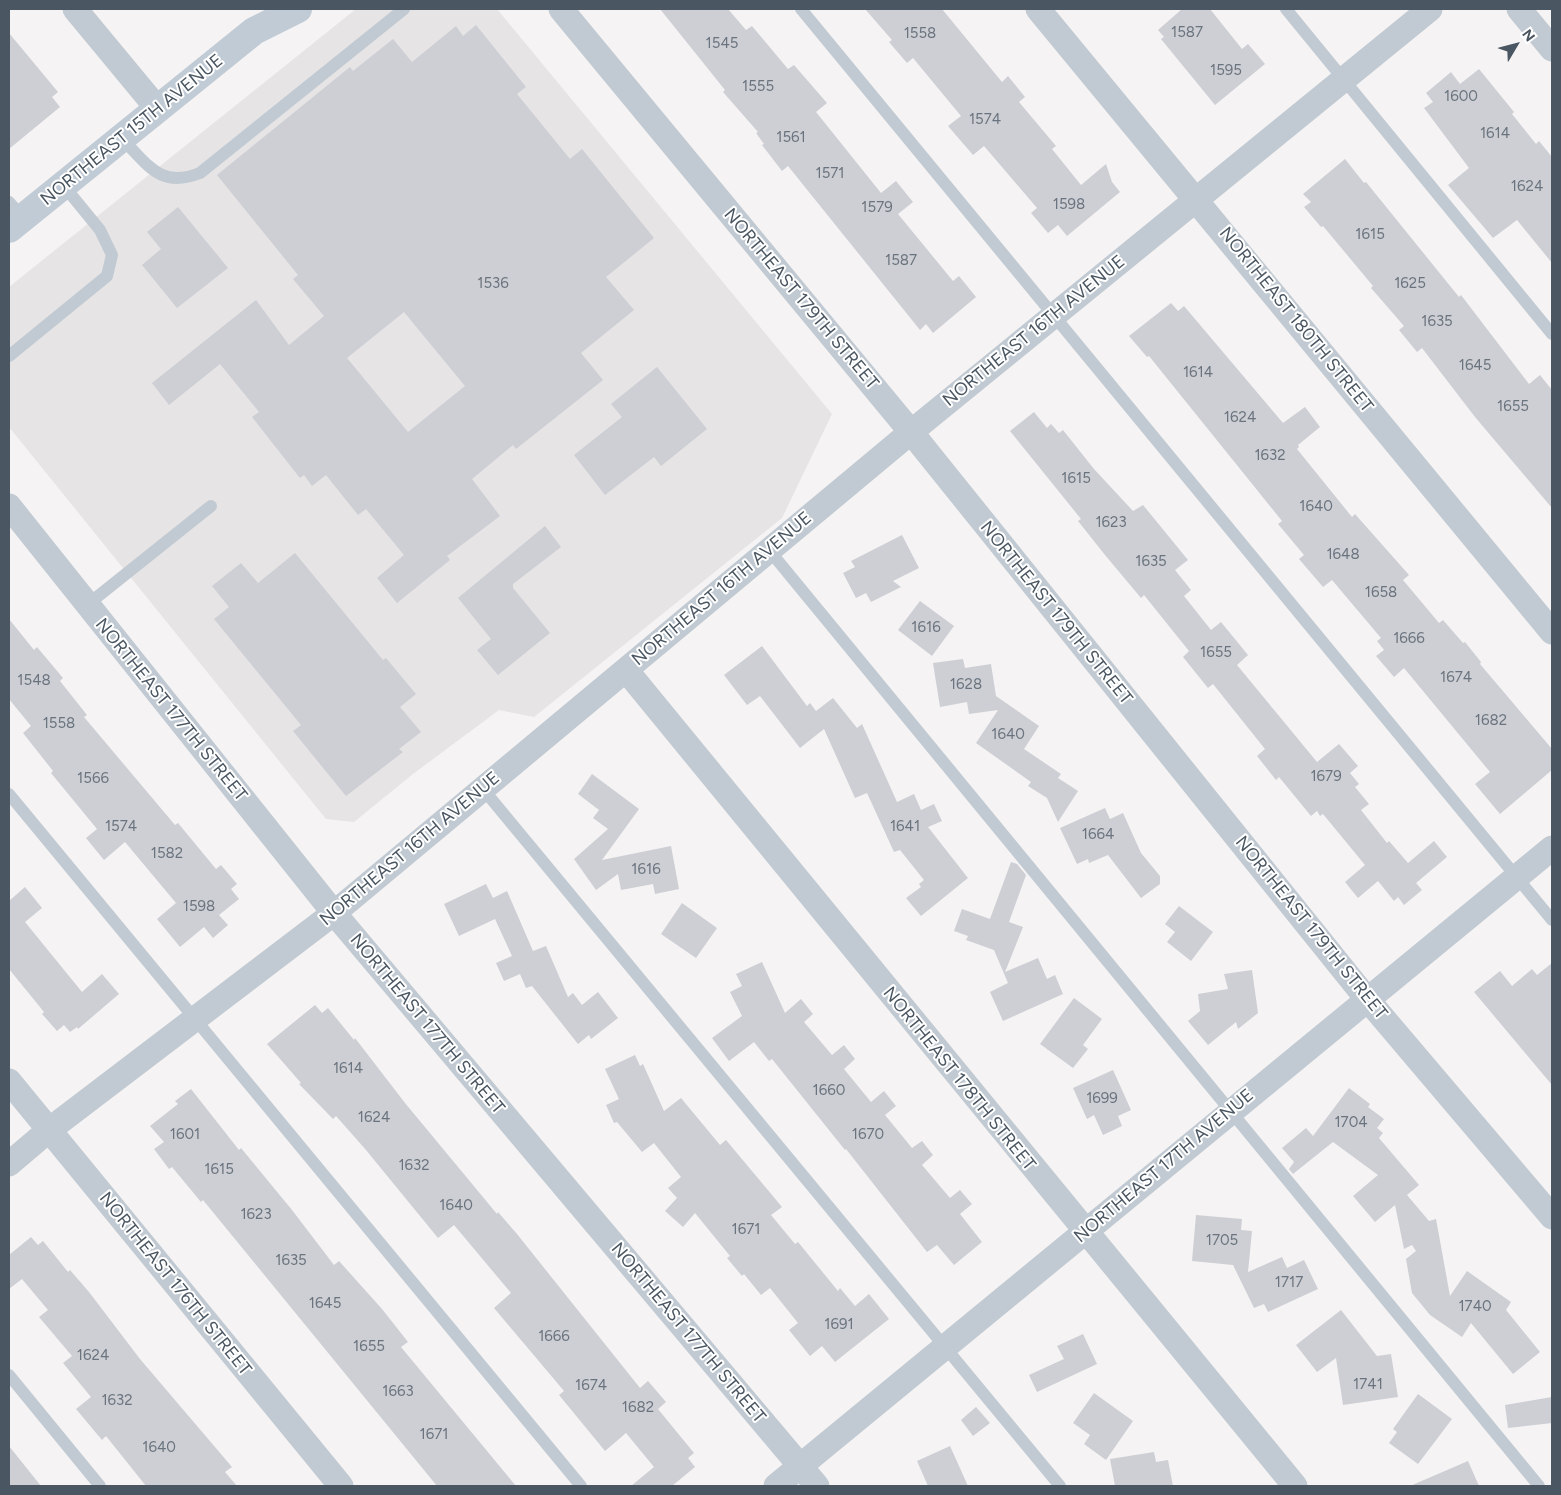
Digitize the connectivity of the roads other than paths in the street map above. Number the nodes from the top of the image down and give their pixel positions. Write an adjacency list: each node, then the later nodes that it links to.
1 (76, 9): 13 (street)
2 (298, 9): 10 (street, NORTHEAST 15TH AVENUE)
3 (404, 9): 14 (lane)
4 (561, 9): 21 (street, NORTHEAST 179TH STREET)
5 (800, 9): 18 (lane)
6 (1038, 9): 16 (street, NORTHEAST 180TH STREET)
7 (1286, 9): 12 (lane)
8 (1430, 9): 12 (street, NORTHEAST 16TH AVENUE)
9 (1519, 9): 11 (street)
10 (259, 20): 13 (street, NORTHEAST 15TH AVENUE)
11 (1552, 49)
12 (1345, 78): 16 (street, NORTHEAST 16TH AVENUE); 19 (lane)
13 (157, 108): 14 (street, NORTHEAST 15TH AVENUE)
14 (121, 138): 15 (street, NORTHEAST 15TH AVENUE)
15 (64, 186): 17 (street, NORTHEAST 15TH AVENUE); 20 (lane)
16 (1196, 199): 18 (street, NORTHEAST 16TH AVENUE); 26 (street, NORTHEAST 180TH STREET)
17 (13, 217)
18 (1053, 315): 21 (street, NORTHEAST 16TH AVENUE); 31 (lane)
19 (1552, 334)
20 (9, 356)
21 (910, 432): 24 (street, NORTHEAST 16TH AVENUE); 34 (street, NORTHEAST 179TH STREET)
22 (9, 506): 25 (street, NORTHEAST 177TH STREET)
23 (211, 506): 25 (lane)
24 (769, 550): 27 (street, NORTHEAST 16TH AVENUE); 37 (lane)
25 (87, 605): 32 (street, NORTHEAST 177TH STREET)
26 (1552, 632)
27 (626, 670): 28 (street, NORTHEAST 16TH AVENUE); 41 (street, NORTHEAST 178TH STREET)
28 (483, 788): 32 (street, NORTHEAST 16TH AVENUE); 42 (lane)
29 (9, 794): 35 (lane)
30 (1552, 848): 31 (street, NORTHEAST 17TH AVENUE)
31 (1516, 877): 33 (lane); 34 (street, NORTHEAST 17TH AVENUE)
32 (334, 913): 35 (street, NORTHEAST 16TH AVENUE); 44 (street, NORTHEAST 177TH STREET)
33 (1552, 920)
34 (1366, 999): 37 (street, NORTHEAST 17TH AVENUE); 40 (street, NORTHEAST 179TH STREET)
35 (194, 1020): 38 (street, NORTHEAST 16TH AVENUE); 47 (lane)
36 (9, 1081): 38 (street, NORTHEAST 176TH STREET)
37 (1230, 1111): 41 (street, NORTHEAST 17TH AVENUE); 52 (lane)
38 (50, 1130): 39 (street, NORTHEAST 16TH AVENUE); 46 (street, NORTHEAST 176TH STREET)
39 (9, 1164)
40 (1552, 1217)
41 (1084, 1232): 42 (street, NORTHEAST 17TH AVENUE); 51 (street, NORTHEAST 178TH STREET)
42 (945, 1346): 44 (street, NORTHEAST 17TH AVENUE); 50 (lane)
43 (9, 1375): 45 (lane)
44 (800, 1466): 48 (street, NORTHEAST 17TH AVENUE); 49 (street, NORTHEAST 177TH STREET)
45 (100, 1486)
46 (341, 1486)
47 (581, 1486)
48 (776, 1486)
49 (817, 1486)
50 (1060, 1486)
51 (1295, 1486)
52 (1539, 1486)

